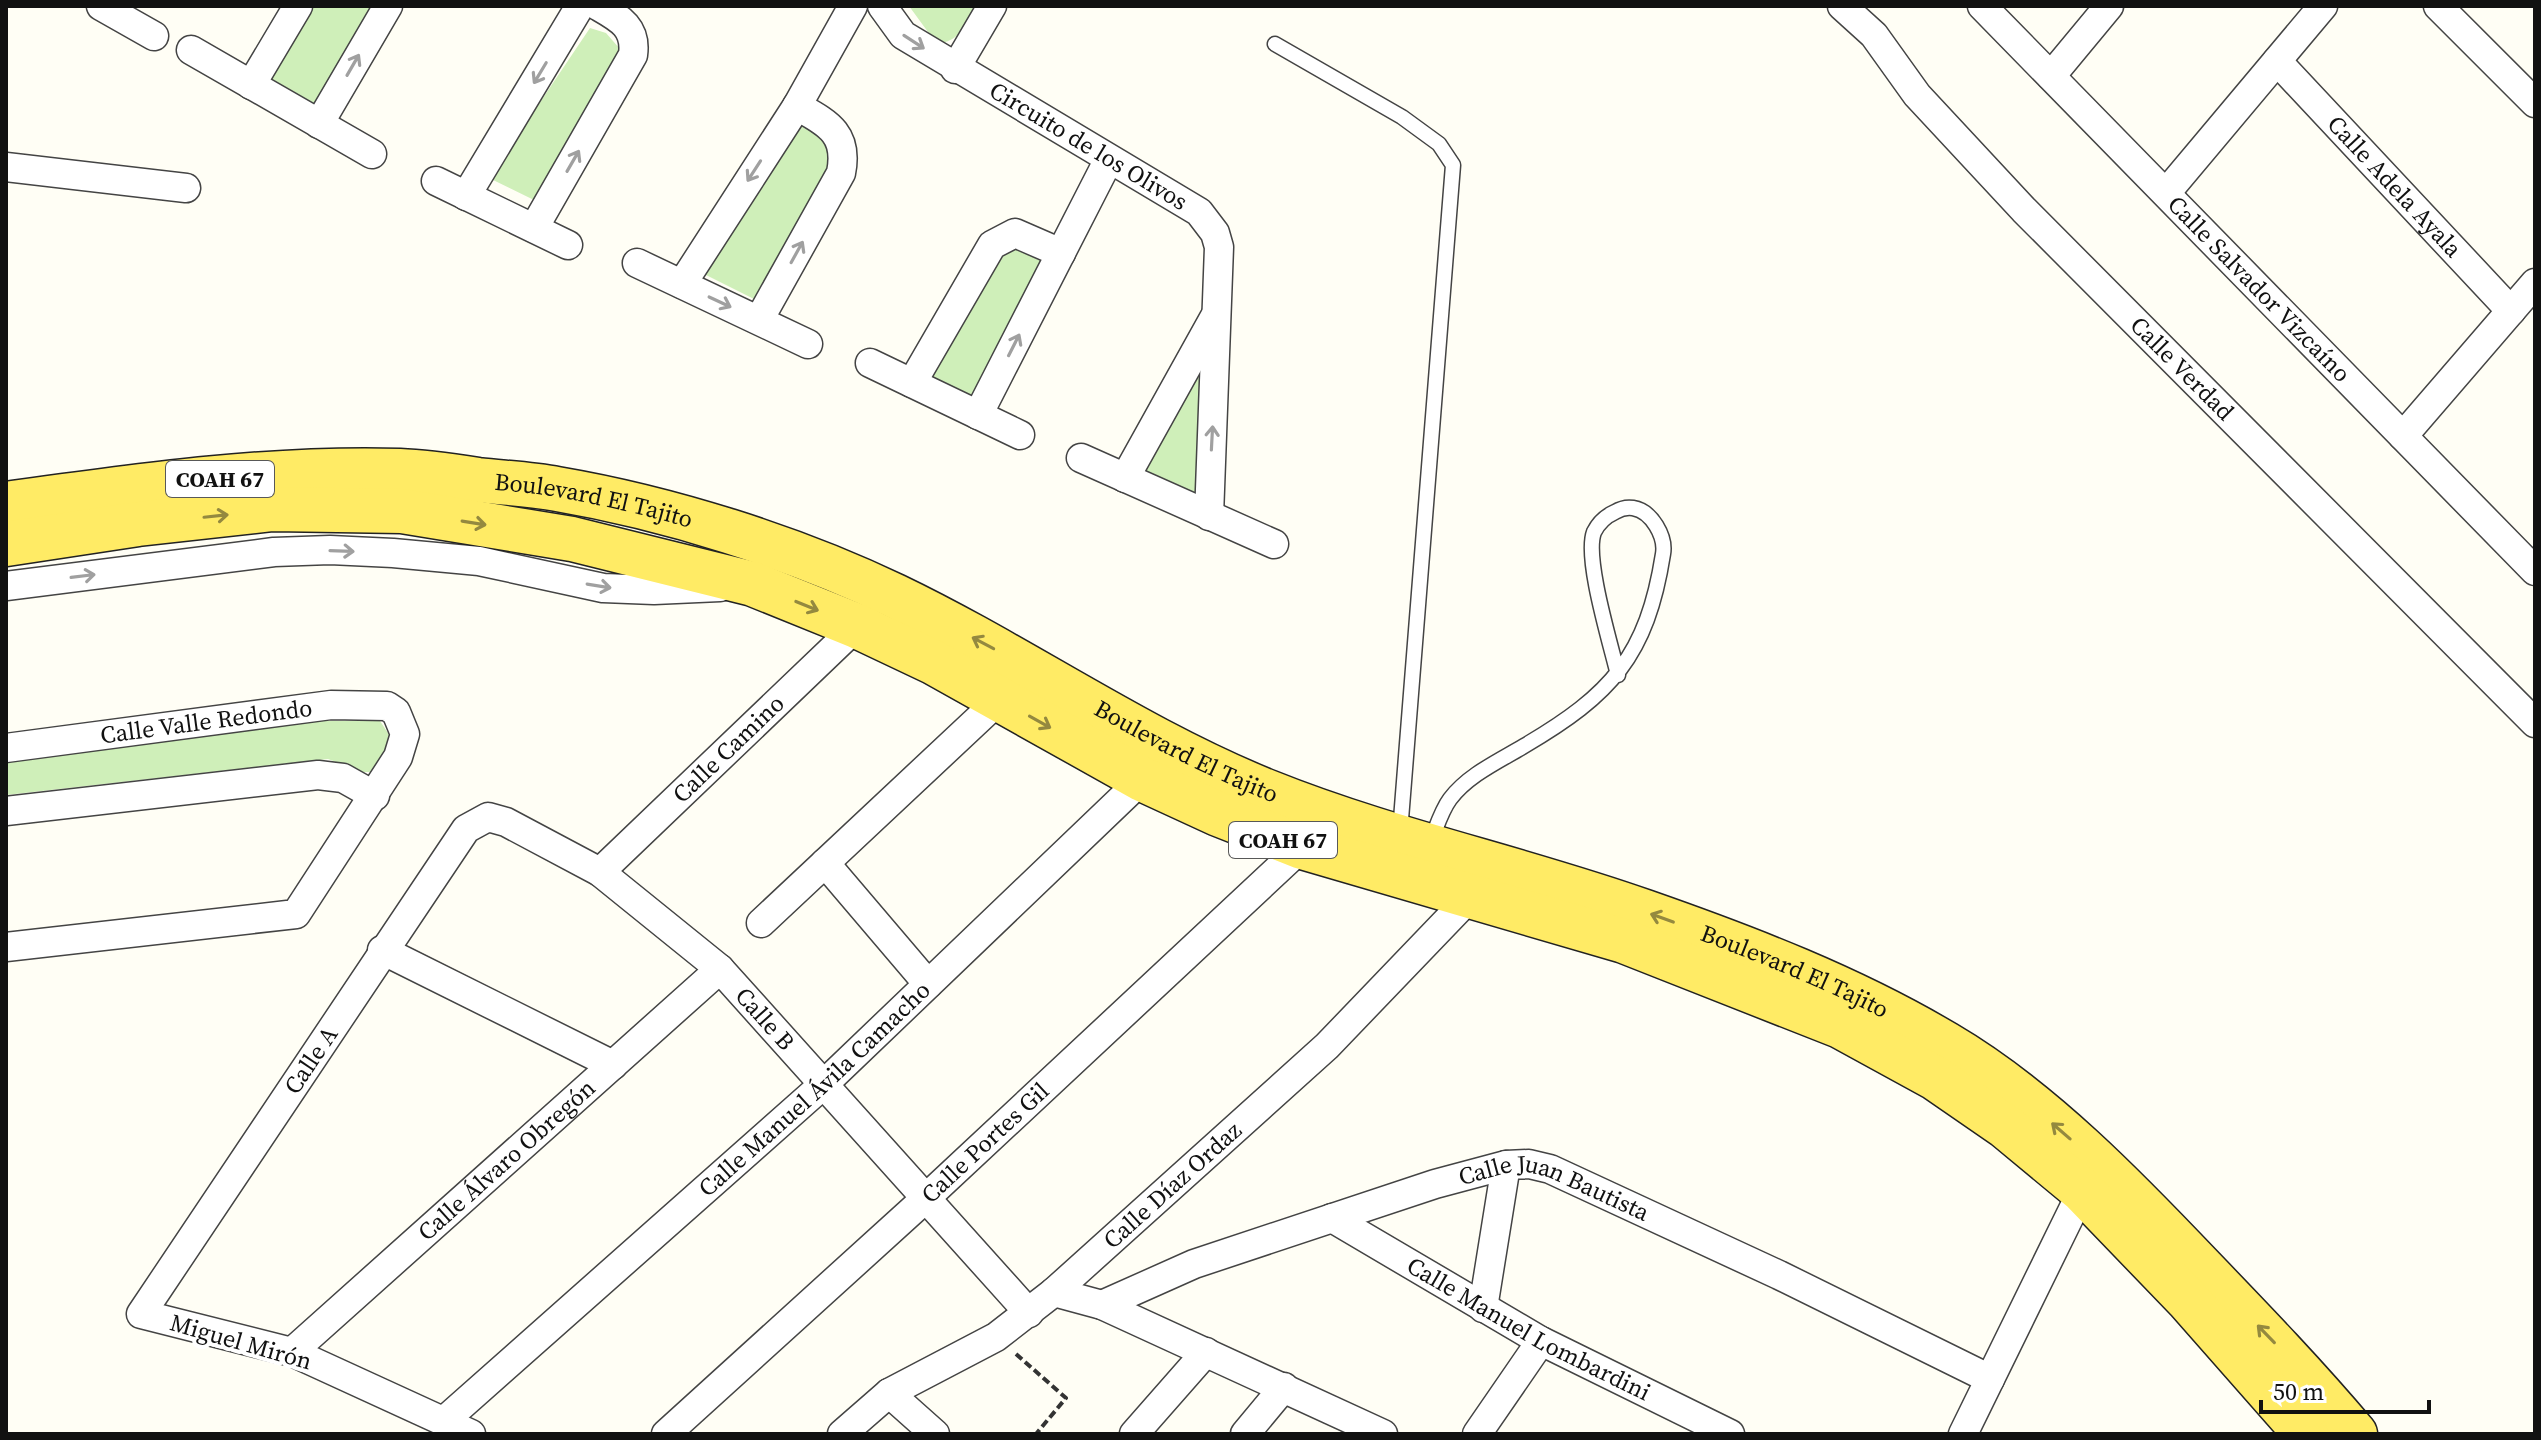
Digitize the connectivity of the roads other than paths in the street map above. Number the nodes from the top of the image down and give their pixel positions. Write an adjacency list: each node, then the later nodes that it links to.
1 (298, 6): 20 (street)
2 (388, 6): 23 (street, one-way to 2)
3 (580, 6): 30 (street, one-way to 30)
4 (598, 6): 31 (street, one-way to 4)
5 (853, 6): 22 (street)
6 (882, 6): 18 (street, Circuito de los Olivos, one-way to 18)
7 (992, 6): 18 (street)
8 (1842, 6): 59 (street, Calle Verdad)
9 (1982, 6): 19 (street, Calle Salvador Vizcaíno)
10 (2109, 6): 19 (street)
11 (2323, 6): 17 (street)
12 (2438, 6): 21 (street)
13 (111, 9): 14 (street)
14 (154, 36)
15 (1275, 44): 66 (lane)
16 (191, 50): 20 (street)
17 (2277, 61): 29 (street); 38 (street, Calle Adela Ayala)
18 (955, 69): 25 (street, Circuito de los Olivos)
19 (2051, 76): 29 (street, Calle Salvador Vizcaíno)
20 (251, 85): 23 (street)
21 (2535, 103)
22 (797, 106): 36 (street, one-way to 36); 39 (street, one-way to 22)
23 (319, 124): 24 (street)
24 (372, 154)
25 (1109, 159): 33 (street); 37 (street, Circuito de los Olivos)
26 (6, 167): 28 (street)
27 (436, 181): 30 (street)
28 (186, 188)
29 (2166, 193): 45 (street, Calle Salvador Vizcaíno)
30 (466, 196): 31 (street)
31 (534, 228): 32 (street)
32 (568, 245)
33 (1061, 253): 42 (street); 43 (street, one-way to 33)
34 (637, 263): 36 (street)
35 (2535, 283): 38 (street)
36 (682, 284): 39 (street, one-way to 39)
37 (1218, 310): 47 (street); 50 (street, one-way to 37)
38 (2511, 311): 45 (street)
39 (759, 320): 40 (street)
40 (808, 344)
41 (870, 363): 42 (street)
42 (912, 383): 43 (street)
43 (978, 415): 44 (street)
44 (1020, 435)
45 (2403, 436): 53 (street, Calle Salvador Vizcaíno)
46 (1081, 458): 47 (street)
47 (1125, 478): 50 (street)
48 (6, 504): 49 (main road, Boulevard El Tajito / COAH 67)
49 (136, 505): 51 (main road, Boulevard El Tajito / COAH 67); 54 (main road, Boulevard El Tajito / COAH 67, one-way to 54); 61 (main road, Boulevard El Tajito / COAH 67, one-way to 49)
50 (1209, 516): 52 (street)
51 (6, 544)
52 (1274, 544)
53 (2529, 552)
54 (753, 584): 55 (street, one-way to 54); 56 (main road, Boulevard El Tajito / COAH 67, one-way to 56)
55 (6, 586)
56 (857, 626): 58 (main road, Boulevard El Tajito / COAH 67); 69 (street, Calle Camino)
57 (1618, 675): 57 (lane); 66 (lane)
58 (1000, 699): 62 (main road, Boulevard El Tajito / COAH 67, one-way to 62); 68 (street)
59 (2535, 723)
60 (6, 748): 63 (street, Calle Valle Redondo)
61 (1174, 749): 62 (street, Calle Manuel Ávila Camacho); 66 (main road, Boulevard El Tajito / COAH 67)
62 (1142, 779): 67 (main road, Boulevard El Tajito / COAH 67); 75 (street, Calle Manuel Ávila Camacho)
63 (375, 796): 64 (street); 72 (street)
64 (6, 811)
65 (488, 817): 69 (street, Calle B); 73 (street, Calle A)
66 (1415, 841): 79 (main road, Boulevard El Tajito / COAH 67, one-way to 66)
67 (1302, 847): 70 (main road, Boulevard El Tajito / COAH 67); 80 (street, Calle Portes Gil)
68 (825, 863): 71 (street); 75 (street)
69 (600, 872): 74 (street, Calle B)
70 (1472, 895): 79 (main road, Boulevard El Tajito / COAH 67); 82 (street, Calle Díaz Ordaz)
71 (761, 923)
72 (6, 947)
73 (382, 950): 76 (street); 86 (street, Calle A)
74 (720, 969): 76 (street, Calle Álvaro Obregón); 77 (street, Calle B)
75 (928, 984): 77 (street, Calle Manuel Ávila Camacho)
76 (613, 1065): 88 (street, Calle Álvaro Obregón)
77 (824, 1084): 80 (street, Calle B); 93 (street, Calle Manuel Ávila Camacho)
78 (1506, 1165): 81 (street, Calle Juan Bautista); 84 (street); 90 (street, Calle Juan Bautista)
79 (2090, 1176): 90 (street); 104 (main road, Boulevard El Tajito / COAH 67); 105 (main road, Boulevard El Tajito / COAH 67, one-way to 79)
80 (926, 1198): 85 (street, Calle B); 95 (street, Calle Portes Gil)
81 (1332, 1218): 83 (street, Calle Juan Bautista); 84 (street, Calle Manuel Lombardini)
82 (1054, 1292): 83 (street); 85 (street, Calle Díaz Ordaz)
83 (1102, 1305): 89 (street)
84 (1483, 1308): 87 (street, Calle Manuel Lombardini)
85 (1029, 1313): 92 (street, Calle Díaz Ordaz)
86 (141, 1314): 88 (street, Miguel Mirón)
87 (1541, 1341): 101 (street); 102 (street, Calle Manuel Lombardini)
88 (292, 1352): 93 (street, Miguel Mirón)
89 (1206, 1352): 91 (street); 98 (street)
90 (1990, 1379): 103 (street)
91 (1284, 1387): 99 (street); 100 (street)
92 (889, 1393): 96 (street, Calle Díaz Ordaz); 97 (street)
93 (445, 1420): 94 (street, Miguel Mirón)
94 (471, 1434)
95 (666, 1434)
96 (842, 1434)
97 (935, 1434)
98 (1134, 1434)
99 (1245, 1434)
100 (1383, 1434)
101 (1477, 1434)
102 (1730, 1434)
103 (1963, 1434)
104 (2306, 1434)
105 (2355, 1434)

